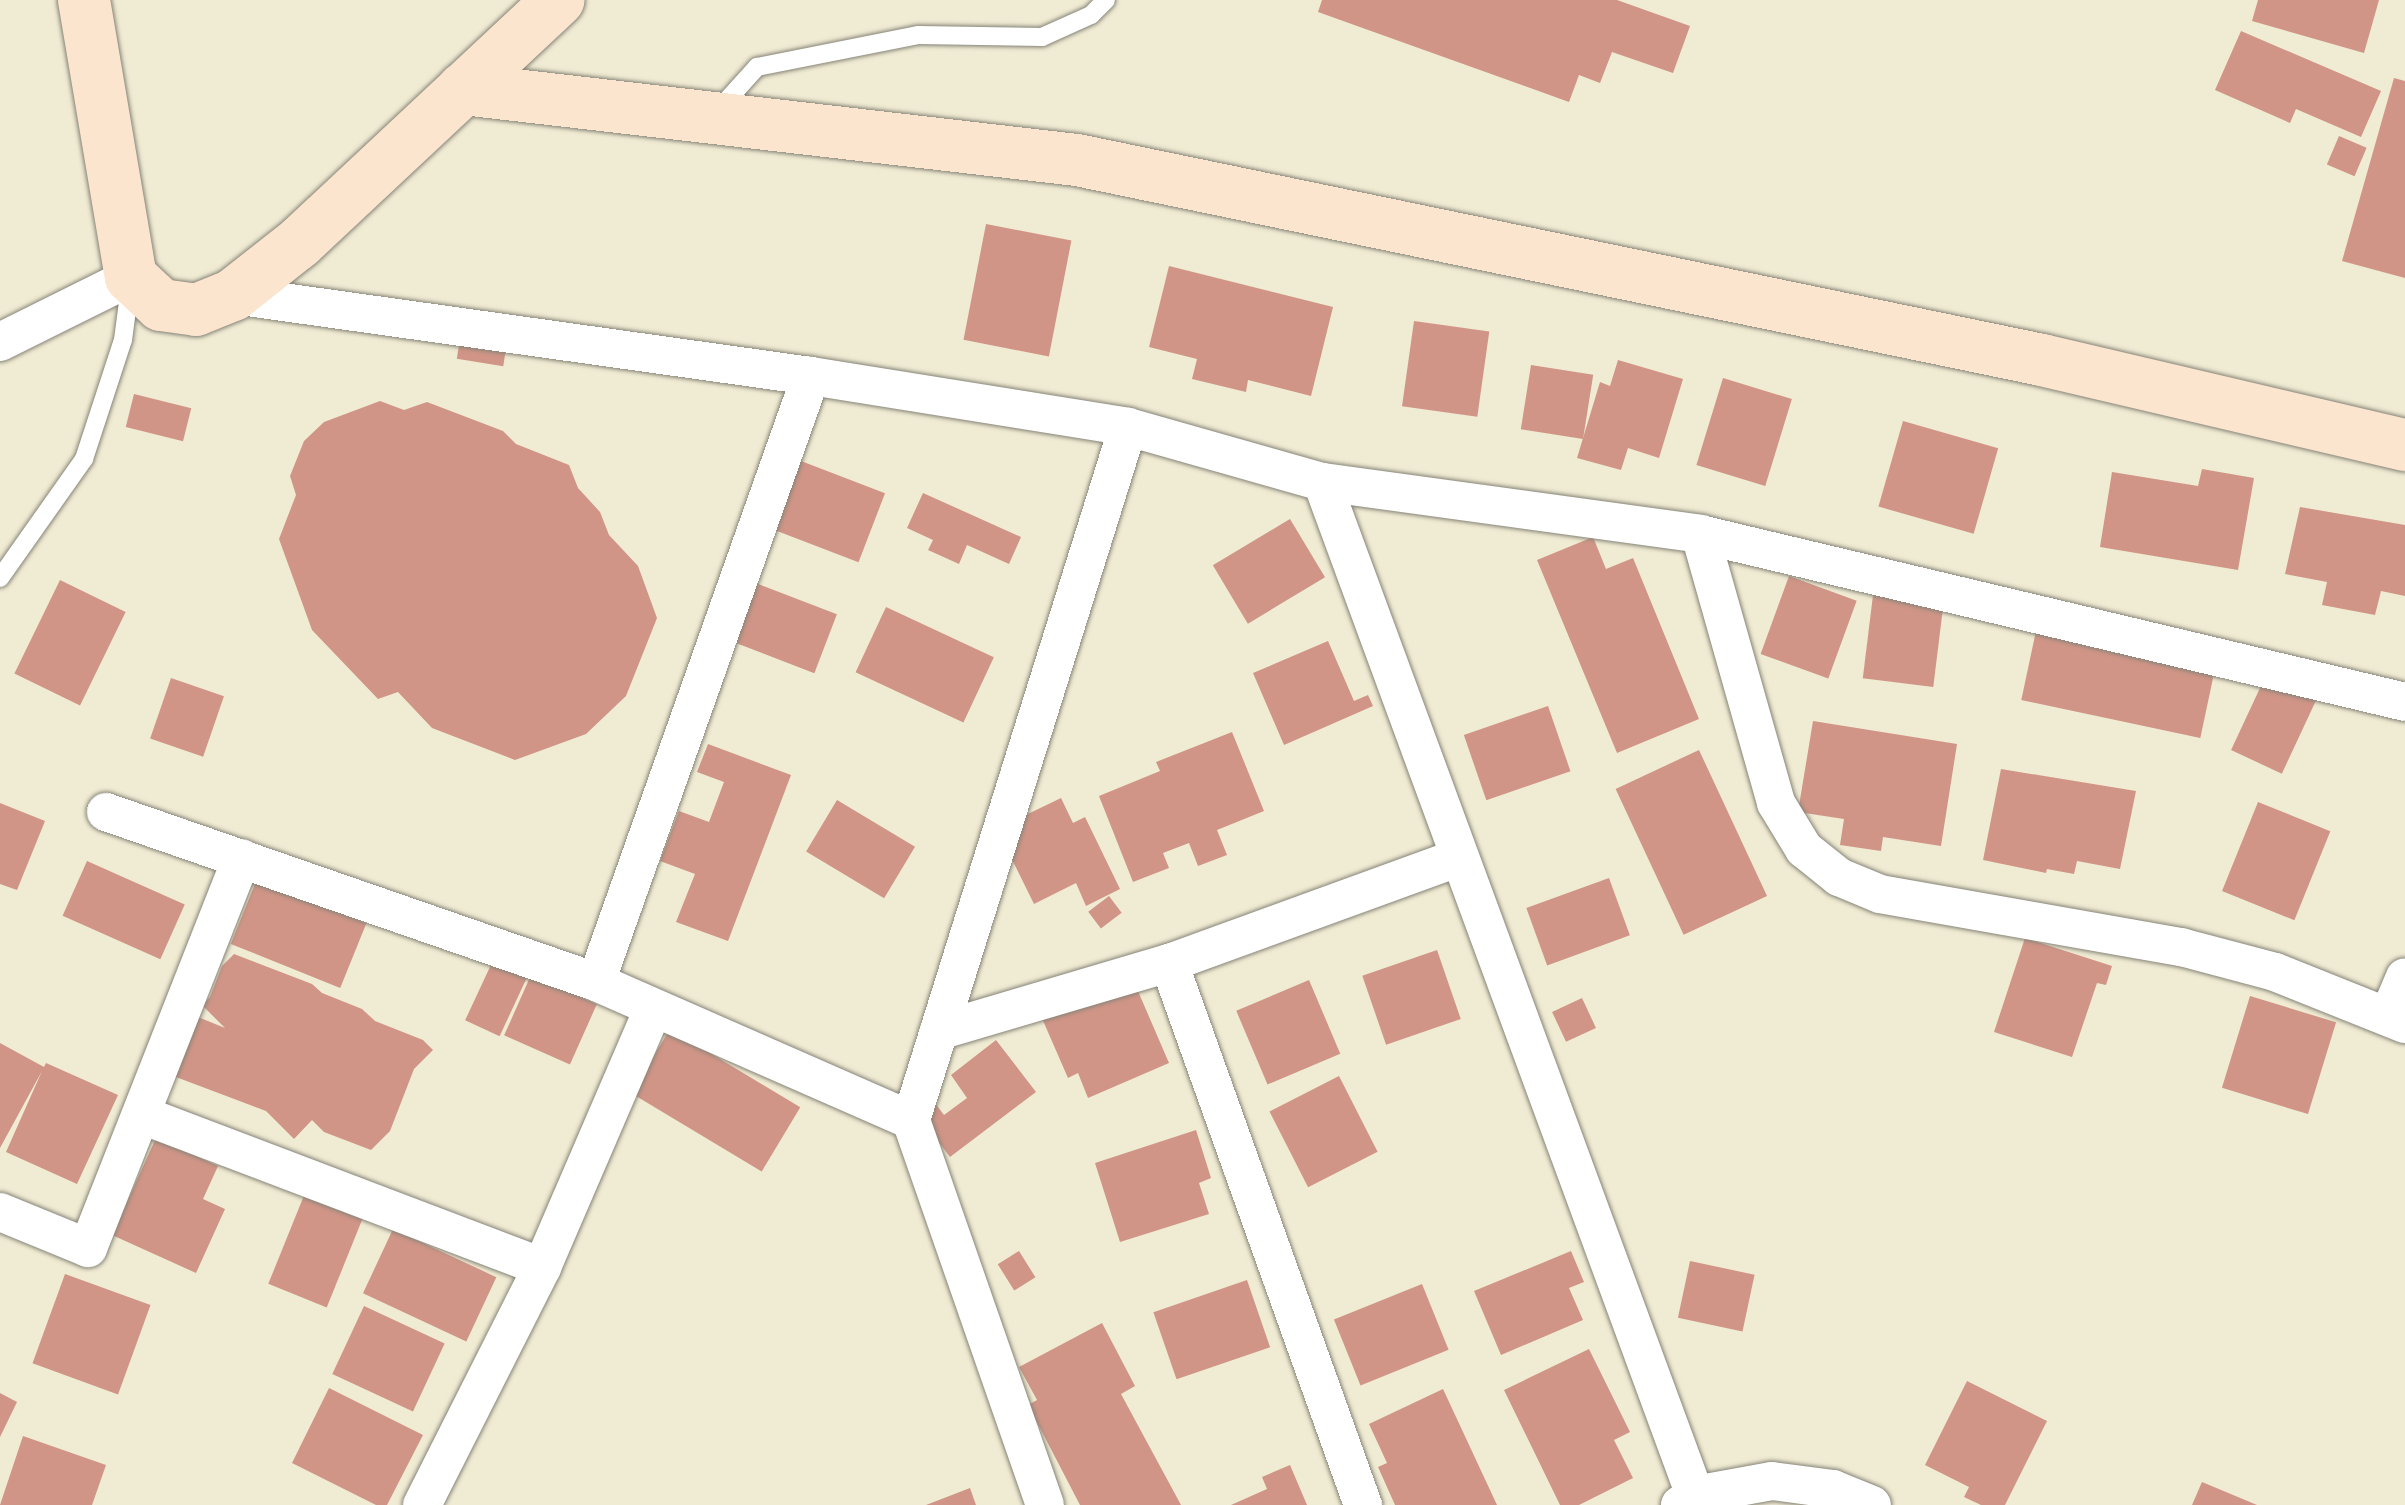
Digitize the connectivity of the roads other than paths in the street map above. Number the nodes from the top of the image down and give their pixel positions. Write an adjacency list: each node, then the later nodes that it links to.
1 (84, 0): 6 (main road)
2 (559, 0): 4 (main road)
3 (1106, 0): 5 (lane)
4 (463, 89): 5 (main road); 7 (main road)
5 (710, 118): 11 (main road)
6 (132, 276): 7 (main road); 8 (street); 14 (lane)
7 (234, 296): 9 (street)
8 (0, 342)
9 (811, 376): 10 (street); 21 (street)
10 (1128, 427): 12 (street); 24 (street)
11 (2405, 445)
12 (1322, 482): 13 (street); 18 (street)
13 (1700, 534): 15 (street); 23 (street)
14 (0, 578)
15 (2405, 702)
16 (106, 812): 17 (street)
17 (242, 858): 21 (street); 25 (street)
18 (1458, 858): 19 (street); 29 (street)
19 (1168, 963): 24 (street); 32 (street)
20 (2405, 977): 23 (street)
21 (596, 982): 22 (street)
22 (653, 1009): 26 (street); 28 (street)
23 (2396, 1020)
24 (938, 1032): 26 (street)
25 (142, 1115): 27 (street); 28 (street)
26 (911, 1120): 31 (street)
27 (0, 1212)
28 (542, 1268): 30 (street)
29 (1688, 1500): 33 (street)
30 (422, 1505)
31 (1046, 1505)
32 (1363, 1505)
33 (1872, 1505)

